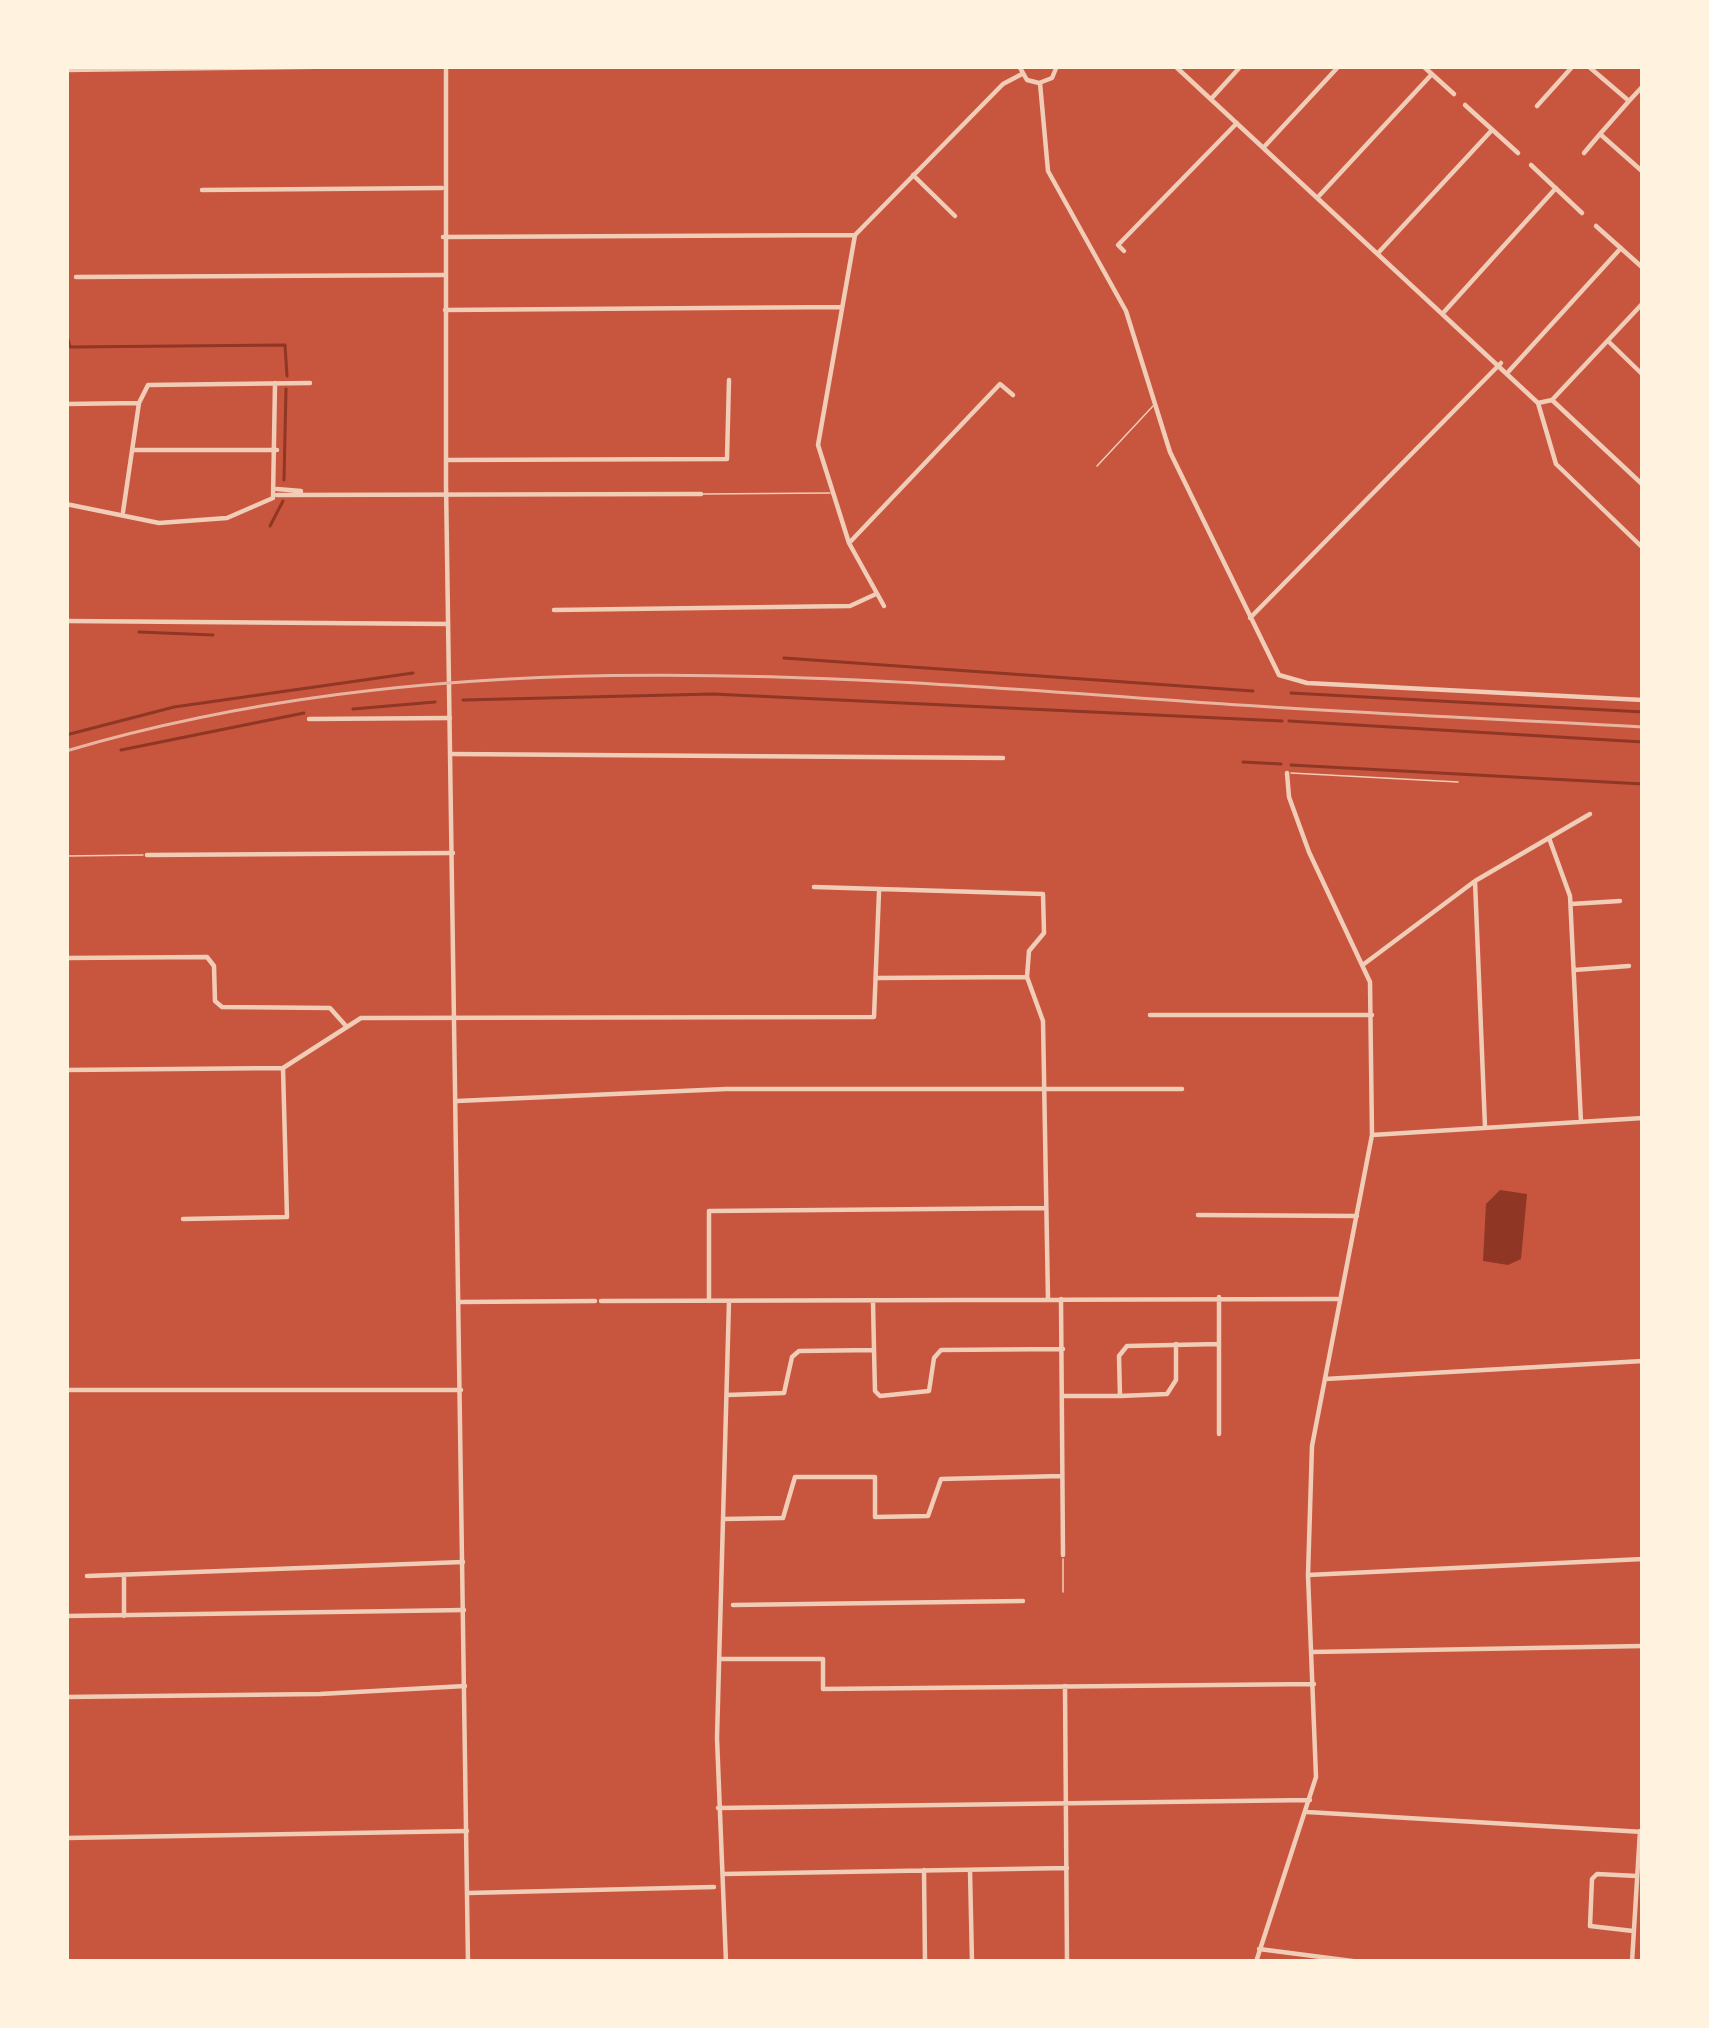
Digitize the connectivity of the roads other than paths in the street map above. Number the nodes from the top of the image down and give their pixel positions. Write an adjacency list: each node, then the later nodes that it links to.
1 (376, 66): 11 (street)
2 (456, 66): 9 (street)
3 (1057, 66): 15 (street)
4 (1241, 66): 18 (street)
5 (1339, 66): 25 (street)
6 (1423, 66): 14 (street)
7 (1573, 66): 21 (street)
8 (1588, 66): 19 (street)
9 (443, 67): 31 (street)
10 (1178, 67): 18 (street)
11 (108, 68): 12 (street)
12 (66, 70)
13 (1020, 70): 15 (street); 30 (street)
14 (1432, 74): 17 (street); 34 (street)
15 (1040, 83): 62 (street)
16 (1643, 86): 19 (street)
17 (1454, 94)
18 (1211, 99): 22 (street)
19 (1629, 101): 24 (street)
20 (1465, 105): 23 (street)
21 (1538, 106)
22 (1237, 123): 25 (street); 41 (street)
23 (1492, 130): 26 (street); 42 (street)
24 (1600, 134): 27 (street); 29 (street)
25 (1264, 147): 34 (street)
26 (1518, 153)
27 (1584, 153)
28 (1531, 165): 32 (street)
29 (1643, 172)
30 (913, 176): 36 (street); 38 (street)
31 (442, 188): 33 (street); 39 (street)
32 (1556, 188): 35 (street); 49 (street)
33 (202, 190)
34 (1318, 196): 42 (street)
35 (1582, 212)
36 (955, 216)
37 (1596, 226): 40 (street)
38 (855, 235): 39 (street); 47 (street)
39 (443, 238): 44 (street)
40 (1621, 248): 43 (street); 52 (street)
41 (1124, 251)
42 (1379, 252): 49 (street)
43 (1643, 268)
44 (444, 275): 45 (street); 48 (street)
45 (76, 277)
46 (1643, 303): 50 (street)
47 (842, 307): 48 (street); 69 (street)
48 (445, 310): 65 (street)
49 (1444, 312): 51 (street)
50 (1608, 341): 53 (street); 58 (street)
51 (1501, 363): 52 (street); 79 (street)
52 (1509, 371): 60 (street)
53 (1643, 375)
54 (729, 380): 65 (street)
55 (274, 383): 56 (street); 59 (street); 63 (street)
56 (310, 383)
57 (1013, 395): 74 (street)
58 (1552, 400): 60 (street); 67 (street)
59 (139, 403): 61 (street); 64 (street)
60 (1538, 403): 75 (street)
61 (66, 404)
62 (1153, 406): 66 (lane); 79 (street)
63 (277, 450): 64 (street); 68 (street)
64 (132, 451): 73 (street)
65 (446, 460): 70 (street)
66 (1097, 466)
67 (1643, 484)
68 (277, 492): 70 (street); 73 (street)
69 (830, 493): 71 (lane); 74 (street)
70 (446, 494): 71 (street); 81 (street)
71 (701, 494)
72 (66, 504): 73 (street)
73 (123, 512)
74 (849, 543): 76 (street)
75 (1643, 548)
76 (876, 595): 77 (street); 78 (street)
77 (884, 606)
78 (554, 610)
79 (1250, 618): 82 (street)
80 (66, 621): 81 (street)
81 (448, 625): 83 (street)
82 (1643, 700)
83 (450, 718): 84 (street); 85 (street)
84 (309, 719)
85 (451, 754): 86 (street); 91 (street)
86 (1003, 758)
87 (1287, 773): 88 (lane); 100 (street)
88 (1458, 782)
89 (1590, 814): 90 (street)
90 (1549, 838): 94 (street); 98 (street)
91 (453, 853): 92 (street); 107 (street)
92 (147, 855): 93 (lane)
93 (66, 856)
94 (1475, 881): 100 (street); 116 (street)
95 (814, 886): 96 (street)
96 (879, 892): 103 (street); 104 (street)
97 (1620, 901): 98 (street)
98 (1570, 904): 102 (street)
99 (66, 958): 108 (street)
100 (1364, 964): 106 (street)
101 (1629, 966): 102 (street)
102 (1574, 970): 115 (street)
103 (1027, 977): 104 (street); 111 (street)
104 (877, 978): 107 (street)
105 (1150, 1015): 106 (street)
106 (1374, 1015): 117 (street)
107 (455, 1016): 108 (street); 113 (street)
108 (346, 1026): 109 (street)
109 (283, 1068): 110 (street); 121 (street)
110 (66, 1070)
111 (1044, 1089): 112 (street); 113 (street); 118 (street)
112 (1182, 1089)
113 (457, 1101): 128 (street)
114 (1643, 1118): 115 (street)
115 (1581, 1122): 116 (street)
116 (1485, 1128): 117 (street)
117 (1372, 1135): 120 (street)
118 (1046, 1208): 123 (street); 126 (street)
119 (1198, 1215): 120 (street)
120 (1357, 1216): 125 (street)
121 (183, 1219)
122 (1220, 1298): 124 (street); 125 (street); 131 (street)
123 (1048, 1299): 124 (street); 129 (street)
124 (1061, 1299): 132 (street)
125 (1337, 1299): 135 (street)
126 (710, 1301): 127 (street); 128 (street)
127 (728, 1301): 129 (street); 138 (street)
128 (459, 1302): 137 (street)
129 (873, 1302): 133 (street)
130 (1176, 1344): 131 (street); 140 (street); 140 (street)
131 (1219, 1344): 141 (street)
132 (1063, 1349): 133 (street); 139 (street)
133 (874, 1350): 138 (street)
134 (1643, 1361): 135 (street)
135 (1324, 1378): 148 (street)
136 (66, 1390): 137 (street)
137 (461, 1390): 146 (street)
138 (726, 1395): 143 (street)
139 (1063, 1396): 140 (street); 142 (street)
140 (1120, 1396)
141 (1219, 1434)
142 (1062, 1476): 143 (street); 144 (street)
143 (723, 1519): 158 (street)
144 (1063, 1555): 150 (lane)
145 (1643, 1559): 148 (street)
146 (464, 1562): 147 (street); 153 (street)
147 (124, 1575): 149 (street); 155 (street)
148 (1308, 1575): 157 (street)
149 (87, 1576)
150 (1063, 1592)
151 (1023, 1601): 152 (street)
152 (733, 1605)
153 (464, 1610): 155 (street); 160 (street)
154 (66, 1616): 155 (street)
155 (124, 1616)
156 (1643, 1646): 157 (street)
157 (1312, 1652): 159 (street)
158 (719, 1659): 161 (street); 165 (street)
159 (1314, 1684): 161 (street); 163 (street)
160 (465, 1686): 162 (street); 167 (street)
161 (1065, 1686): 164 (street)
162 (66, 1696)
163 (1310, 1800): 164 (street); 166 (street)
164 (1066, 1804): 165 (street); 170 (street)
165 (718, 1808): 173 (street)
166 (1306, 1812): 168 (street); 178 (street)
167 (467, 1832): 169 (street); 176 (street)
168 (1642, 1832): 174 (street)
169 (66, 1838)
170 (1067, 1868): 172 (street); 183 (street)
171 (924, 1870): 172 (street); 173 (street); 181 (street)
172 (970, 1870): 182 (street)
173 (723, 1874): 180 (street)
174 (1637, 1876): 177 (street); 177 (street)
175 (714, 1887): 176 (street)
176 (467, 1893): 179 (street)
177 (1633, 1931): 186 (street)
178 (1259, 1949): 184 (street); 185 (street)
179 (468, 1962)
180 (726, 1962)
181 (925, 1962)
182 (972, 1962)
183 (1067, 1962)
184 (1256, 1962)
185 (1360, 1962)
186 (1632, 1962)

